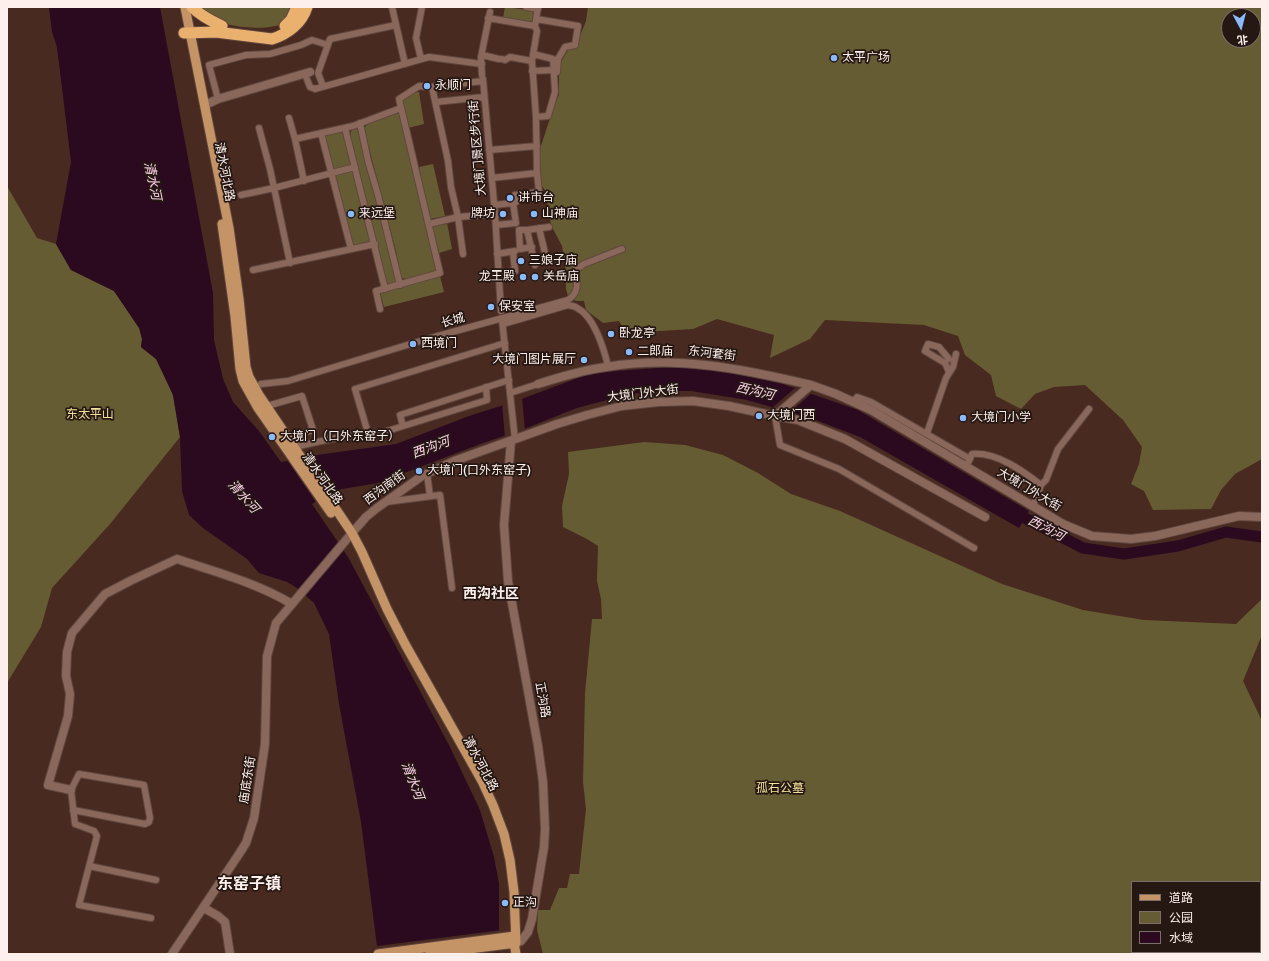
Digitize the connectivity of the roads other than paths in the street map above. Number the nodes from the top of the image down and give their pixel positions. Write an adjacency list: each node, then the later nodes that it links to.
1 (179, 7): 13 (main road, 清水河北路)
2 (185, 7): 13 (main road, 清水河北路)
3 (192, 7): 12 (highway)
4 (297, 7): 12 (highway)
5 (307, 7): 13 (highway)
6 (392, 7): 11 (street)
7 (422, 7): 17 (street)
8 (526, 7): 9 (street)
9 (538, 8): 10 (street)
10 (535, 22): 15 (street, 大境门景区步行街); 16 (street); 18 (street)
11 (396, 25): 14 (street); 19 (street)
12 (222, 26): 13 (highway)
13 (186, 30): 31 (main road, 清水河北路); 97 (main road, 清水河北路)
14 (328, 44): 26 (street); 29 (street)
15 (482, 55): 16 (street); 20 (street, 大境门景区步行街)
16 (532, 58): 18 (street); 22 (street)
17 (421, 59): 19 (street); 20 (street)
18 (556, 59): 21 (street); 25 (street)
19 (405, 64): 26 (street)
20 (482, 64): 24 (street, 大境门景区步行街)
21 (554, 70): 22 (street); 25 (street)
22 (532, 71): 33 (street)
23 (307, 73): 26 (street); 29 (street)
24 (483, 78): 27 (street); 28 (street, 大境门景区步行街)
25 (555, 82): 33 (street)
26 (323, 86)
27 (432, 87): 30 (street); 32 (street)
28 (484, 98): 30 (street); 41 (street, 大境门景区步行街)
29 (218, 99): 31 (street)
30 (436, 102): 52 (street)
31 (204, 105): 89 (main road, 清水河北路)
32 (401, 108): 35 (street); 54 (street)
33 (536, 117): 40 (street)
34 (289, 118): 39 (street)
35 (360, 123): 37 (street); 73 (street)
36 (259, 128): 47 (street)
37 (345, 128): 38 (street); 42 (street)
38 (321, 134): 39 (street); 44 (street)
39 (295, 139): 46 (street)
40 (537, 146): 41 (street); 43 (street)
41 (489, 150): 45 (street, 大境门景区步行街)
42 (355, 167): 44 (street); 60 (street)
43 (537, 173): 45 (street); 49 (street)
44 (331, 174): 46 (street); 62 (street)
45 (492, 178): 50 (street, 大境门景区步行街)
46 (304, 181): 47 (street)
47 (274, 188): 48 (street); 69 (street)
48 (240, 195)
49 (513, 203): 50 (street); 53 (street)
50 (494, 205): 51 (street, 大境门景区步行街)
51 (495, 214): 52 (street); 55 (street, 大境门景区步行街)
52 (458, 217): 54 (street); 67 (street)
53 (516, 223): 55 (street); 58 (street)
54 (429, 224): 73 (street)
55 (496, 225): 68 (street, 大境门景区步行街)
56 (549, 227): 57 (street)
57 (539, 228): 59 (street); 66 (street)
58 (520, 230): 59 (street); 63 (street)
59 (527, 230): 61 (street)
60 (375, 244): 62 (street); 74 (street)
61 (532, 247): 63 (street); 70 (street)
62 (351, 249): 69 (street)
63 (520, 249): 65 (street)
64 (622, 249): 83 (street, 长城)
65 (513, 252): 68 (street); 72 (street)
66 (545, 253)
67 (464, 254)
68 (497, 254): 72 (street, 大境门景区步行街)
69 (290, 263): 71 (street)
70 (535, 265)
71 (253, 270)
72 (498, 273): 76 (street, 大境门景区步行街)
73 (400, 285): 74 (street)
74 (385, 289): 75 (street)
75 (380, 309)
76 (501, 311)
77 (505, 343): 80 (street); 82 (street); 93 (street)
78 (956, 354): 81 (street)
79 (949, 358): 81 (street)
80 (608, 366): 84 (street, 东河套街); 85 (street, 东河套街)
81 (949, 372): 94 (street)
82 (509, 380): 86 (street); 87 (street)
83 (261, 384)
84 (538, 384): 87 (street)
85 (811, 385): 88 (street, 大境门外大街); 91 (street)
86 (486, 387): 92 (street); 92 (street)
87 (510, 396): 96 (street)
88 (854, 402): 94 (street); 98 (street, 大境门外大街)
89 (267, 406): 95 (main road, 清水河北路); 95 (street)
90 (1089, 409): 100 (street)
91 (779, 413): 96 (street, 大境门外大街); 104 (street, 大境门外大街); 107 (street)
92 (403, 426): 93 (street)
93 (368, 433): 97 (street)
94 (928, 433): 98 (street)
95 (289, 439): 97 (main road, 清水河北路)
96 (511, 440): 99 (street, 西沟南街); 118 (street, 正沟路)
97 (296, 453): 106 (main road, 清水河北路)
98 (968, 462): 100 (street); 103 (street, 大境门外大街)
99 (426, 474): 101 (street); 102 (street, 西沟南街)
100 (1041, 485): 103 (street)
101 (430, 496): 102 (street); 108 (street)
102 (385, 502): 106 (street, 西沟南街)
103 (1033, 506): 105 (street, 大境门外大街)
104 (985, 517)
105 (1262, 517)
106 (348, 538): 109 (street, 西沟南街); 118 (main road, 清水河北路)
107 (974, 548)
108 (452, 588)
109 (300, 595): 110 (street, 庙底东街)
110 (292, 604): 111 (street); 115 (street, 庙底东街)
111 (71, 790): 112 (street); 112 (street)
112 (73, 810): 113 (street)
113 (89, 866): 114 (street); 116 (street)
114 (156, 880)
115 (204, 908): 119 (street, 庙底东街); 120 (street)
116 (151, 918)
117 (500, 941): 118 (main road); 121 (main road); 122 (main road)
118 (513, 941): 123 (main road, 清水河北路)
119 (172, 954)
120 (230, 954)
121 (378, 954)
122 (430, 954)
123 (516, 954)

